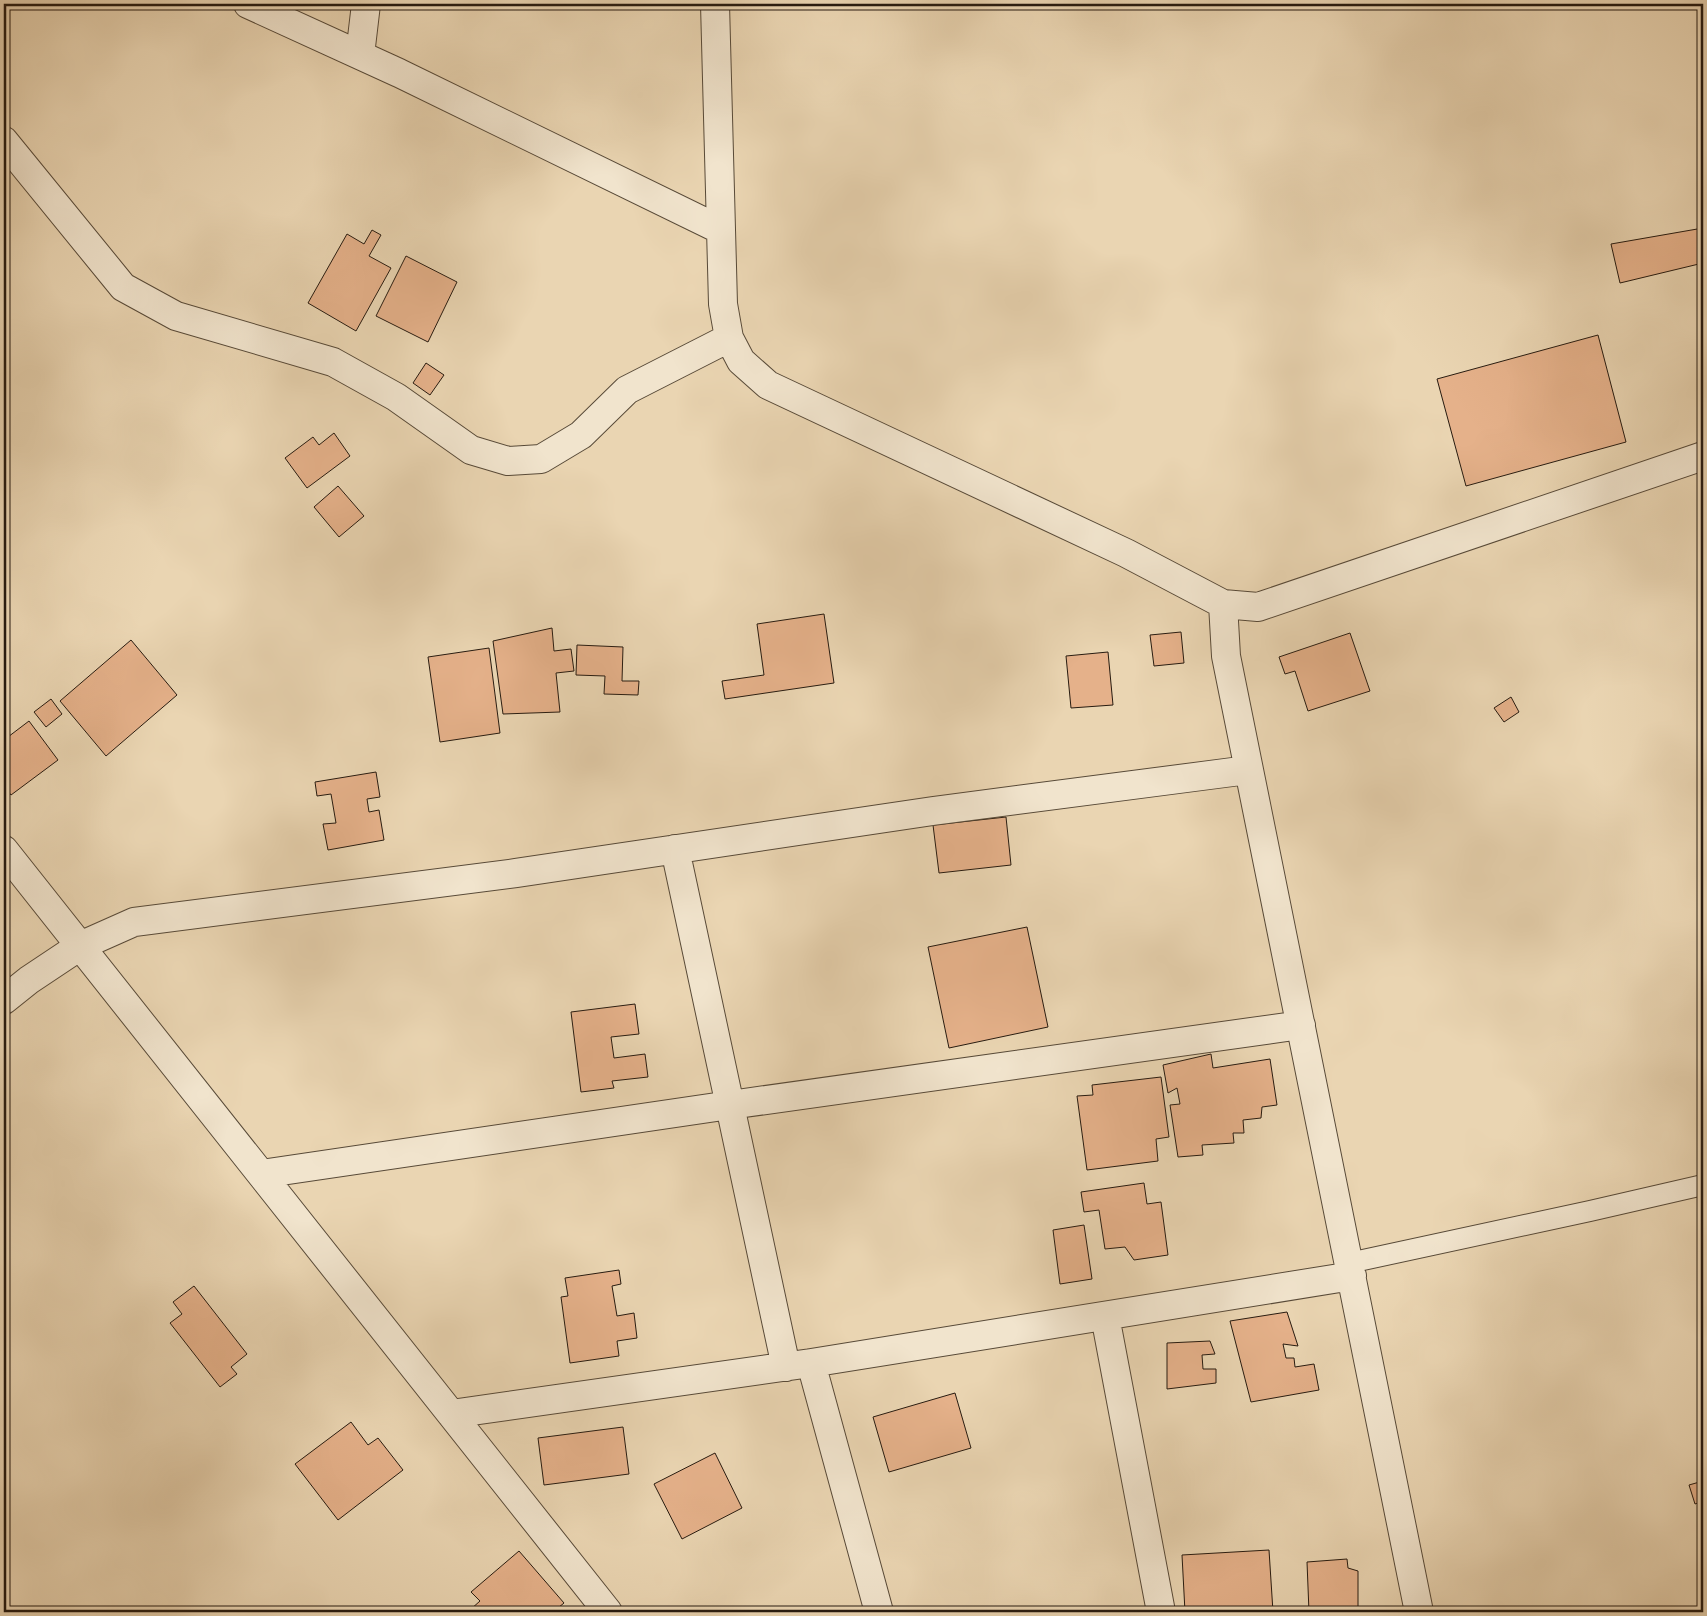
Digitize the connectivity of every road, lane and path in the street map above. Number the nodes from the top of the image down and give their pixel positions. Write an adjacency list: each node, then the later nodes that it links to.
1 (248, 4): 4 (street)
2 (366, 4): 4 (street)
3 (715, 4): 6 (street)
4 (360, 54): 6 (street)
5 (4, 143): 7 (street)
6 (721, 230): 7 (street)
7 (728, 338): 9 (street)
8 (1703, 456): 9 (street)
9 (1223, 604): 10 (street)
10 (1248, 770): 11 (street); 15 (street)
11 (675, 849): 13 (street); 16 (street)
12 (4, 850): 13 (street)
13 (80, 946): 14 (street); 17 (street)
14 (4, 1000)
15 (1301, 1025): 16 (street); 19 (street)
16 (730, 1105): 17 (street); 21 (street)
17 (261, 1174): 22 (street)
18 (1703, 1185): 19 (lane)
19 (1350, 1270): 20 (street); 26 (street)
20 (1105, 1316): 21 (street); 25 (street)
21 (798, 1365): 22 (street); 24 (street)
22 (451, 1414): 23 (street)
23 (608, 1612)
24 (879, 1612)
25 (1161, 1612)
26 (1419, 1612)

